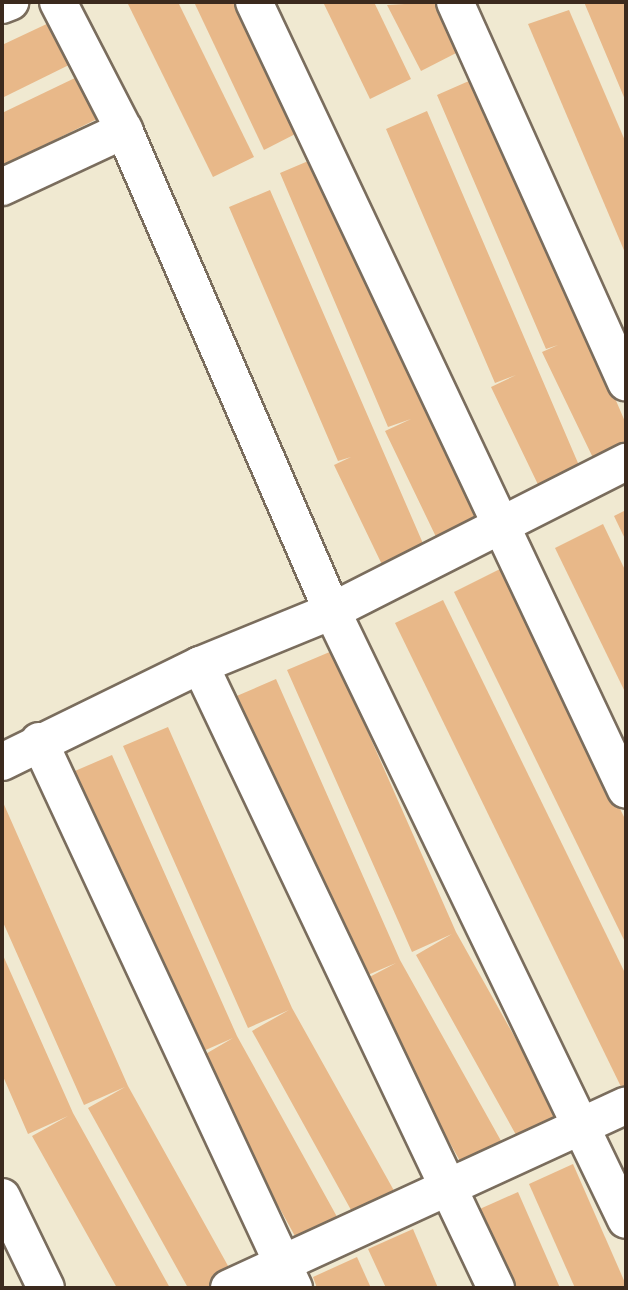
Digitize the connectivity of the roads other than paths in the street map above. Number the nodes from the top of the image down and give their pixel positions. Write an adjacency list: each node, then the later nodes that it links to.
1 (10, 2): 5 (street)
2 (58, 2): 6 (street)
3 (254, 2): 10 (street)
4 (455, 2): 8 (street)
5 (2, 5)
6 (124, 130): 7 (street); 11 (street)
7 (2, 187)
8 (626, 382)
9 (626, 462): 10 (street)
10 (500, 520): 11 (street); 15 (street)
11 (332, 611): 12 (street); 17 (street)
12 (200, 665): 13 (street); 18 (street)
13 (39, 741): 14 (street); 21 (street)
14 (2, 762)
15 (626, 790)
16 (626, 1105): 17 (street)
17 (580, 1126): 18 (street); 20 (street)
18 (447, 1184): 21 (street); 24 (street)
19 (2, 1197): 22 (street)
20 (626, 1220)
21 (288, 1274): 23 (street)
22 (46, 1288)
23 (229, 1288)
24 (496, 1288)

